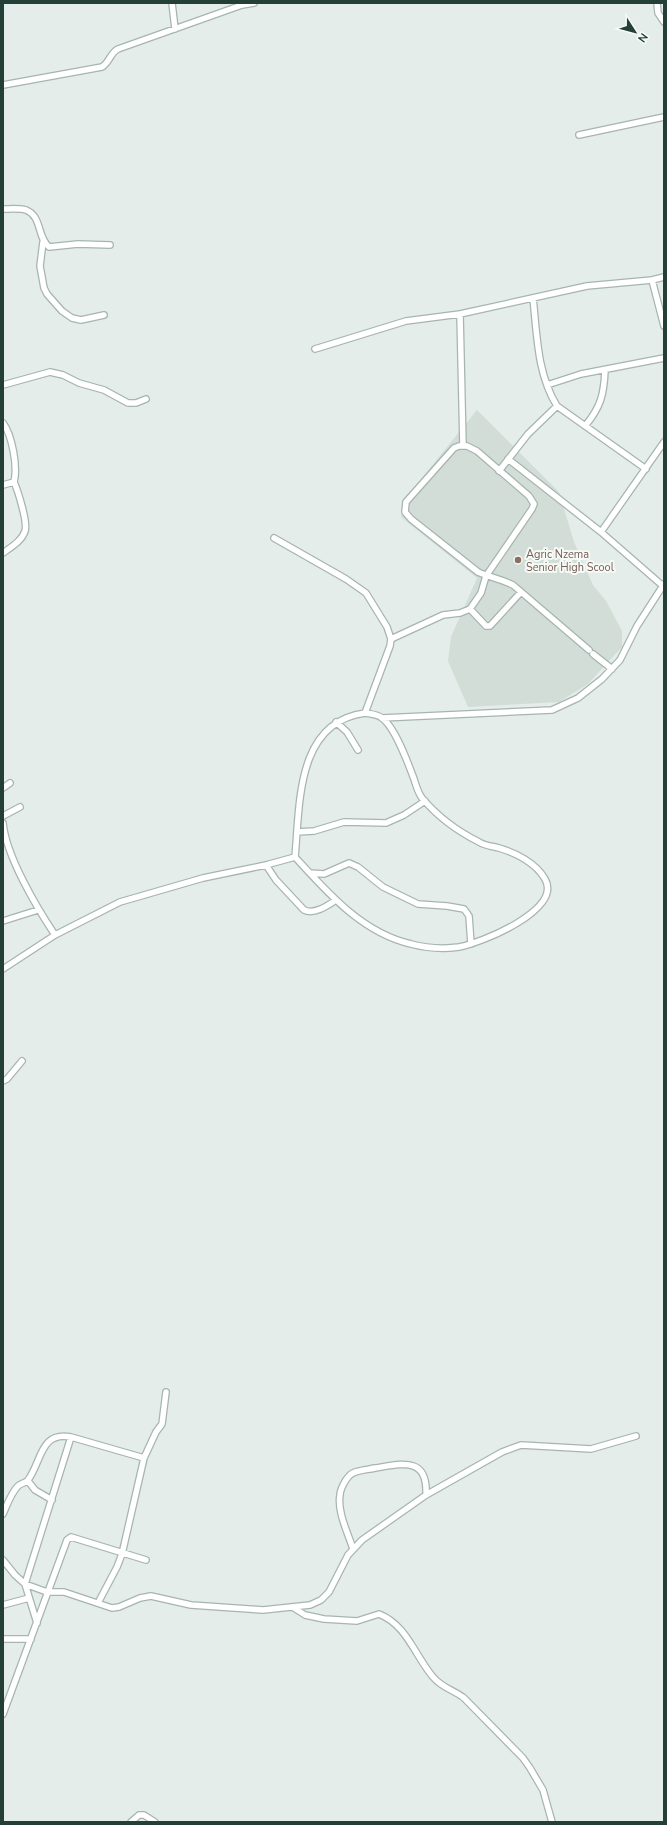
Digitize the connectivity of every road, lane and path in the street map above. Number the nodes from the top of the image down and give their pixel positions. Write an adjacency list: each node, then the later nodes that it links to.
1 (172, 3): 6 (street)
2 (254, 3): 4 (street)
3 (657, 3): 5 (street)
4 (242, 4): 6 (street)
5 (664, 22)
6 (175, 29): 7 (street)
7 (3, 84)
8 (664, 117): 9 (street)
9 (579, 135)
10 (3, 209): 11 (street)
11 (43, 242): 12 (street); 17 (street)
12 (110, 244)
13 (664, 277): 14 (street)
14 (652, 280): 15 (street); 18 (street)
15 (533, 298): 16 (street); 23 (street)
16 (460, 314): 19 (street); 29 (street)
17 (104, 316)
18 (664, 326)
19 (315, 349)
20 (664, 358): 21 (street)
21 (605, 370): 23 (street); 27 (street)
22 (3, 385): 24 (street)
23 (547, 385): 25 (street)
24 (146, 399)
25 (557, 406): 27 (street); 30 (street)
26 (3, 423): 33 (street)
27 (585, 426): 31 (street)
28 (664, 442): 31 (street)
29 (462, 446): 32 (street); 38 (street)
30 (508, 459): 32 (street); 35 (street)
31 (646, 469): 35 (street)
32 (499, 471): 38 (street)
33 (14, 482): 34 (street); 37 (street)
34 (3, 485)
35 (601, 532): 39 (street)
36 (274, 538): 42 (street)
37 (3, 553)
38 (486, 576): 40 (street); 41 (street)
39 (663, 585): 43 (street)
40 (521, 592): 41 (street); 43 (street)
41 (470, 609): 42 (street)
42 (391, 639): 44 (street)
43 (612, 669): 45 (street)
44 (365, 713): 45 (street); 46 (street)
45 (382, 718): 50 (street)
46 (336, 722): 47 (street); 54 (street)
47 (358, 750)
48 (10, 783): 49 (street)
49 (3, 788)
50 (425, 801): 54 (street); 62 (street)
51 (20, 807): 52 (street)
52 (3, 816)
53 (3, 823): 59 (street)
54 (297, 832): 55 (street)
55 (295, 856): 56 (street); 57 (street)
56 (266, 865): 58 (street); 61 (street)
57 (310, 873): 58 (street); 62 (street)
58 (336, 900): 62 (street)
59 (38, 910): 60 (street); 61 (street)
60 (3, 920)
61 (55, 935): 63 (street)
62 (471, 944)
63 (3, 969)
64 (22, 1061): 65 (street)
65 (3, 1081)
66 (166, 1392): 69 (street)
67 (636, 1436): 71 (street)
68 (71, 1437): 69 (street); 70 (street); 72 (street)
69 (144, 1458): 75 (street)
70 (28, 1481): 72 (street); 73 (street)
71 (426, 1495): 74 (street); 74 (street)
72 (52, 1500): 78 (street)
73 (3, 1514)
74 (353, 1549): 83 (street)
75 (122, 1554): 77 (street); 79 (street); 81 (street)
76 (3, 1560): 78 (street)
77 (146, 1560)
78 (25, 1584): 79 (street); 80 (street)
79 (47, 1592): 81 (street); 84 (street)
80 (30, 1598): 82 (street); 84 (street)
81 (98, 1603): 83 (street)
82 (3, 1605)
83 (294, 1608): 90 (street)
84 (37, 1623): 86 (street)
85 (3, 1639): 86 (street)
86 (31, 1639): 87 (street)
87 (3, 1714)
88 (131, 1822): 89 (street)
89 (155, 1822)
90 (552, 1822)

